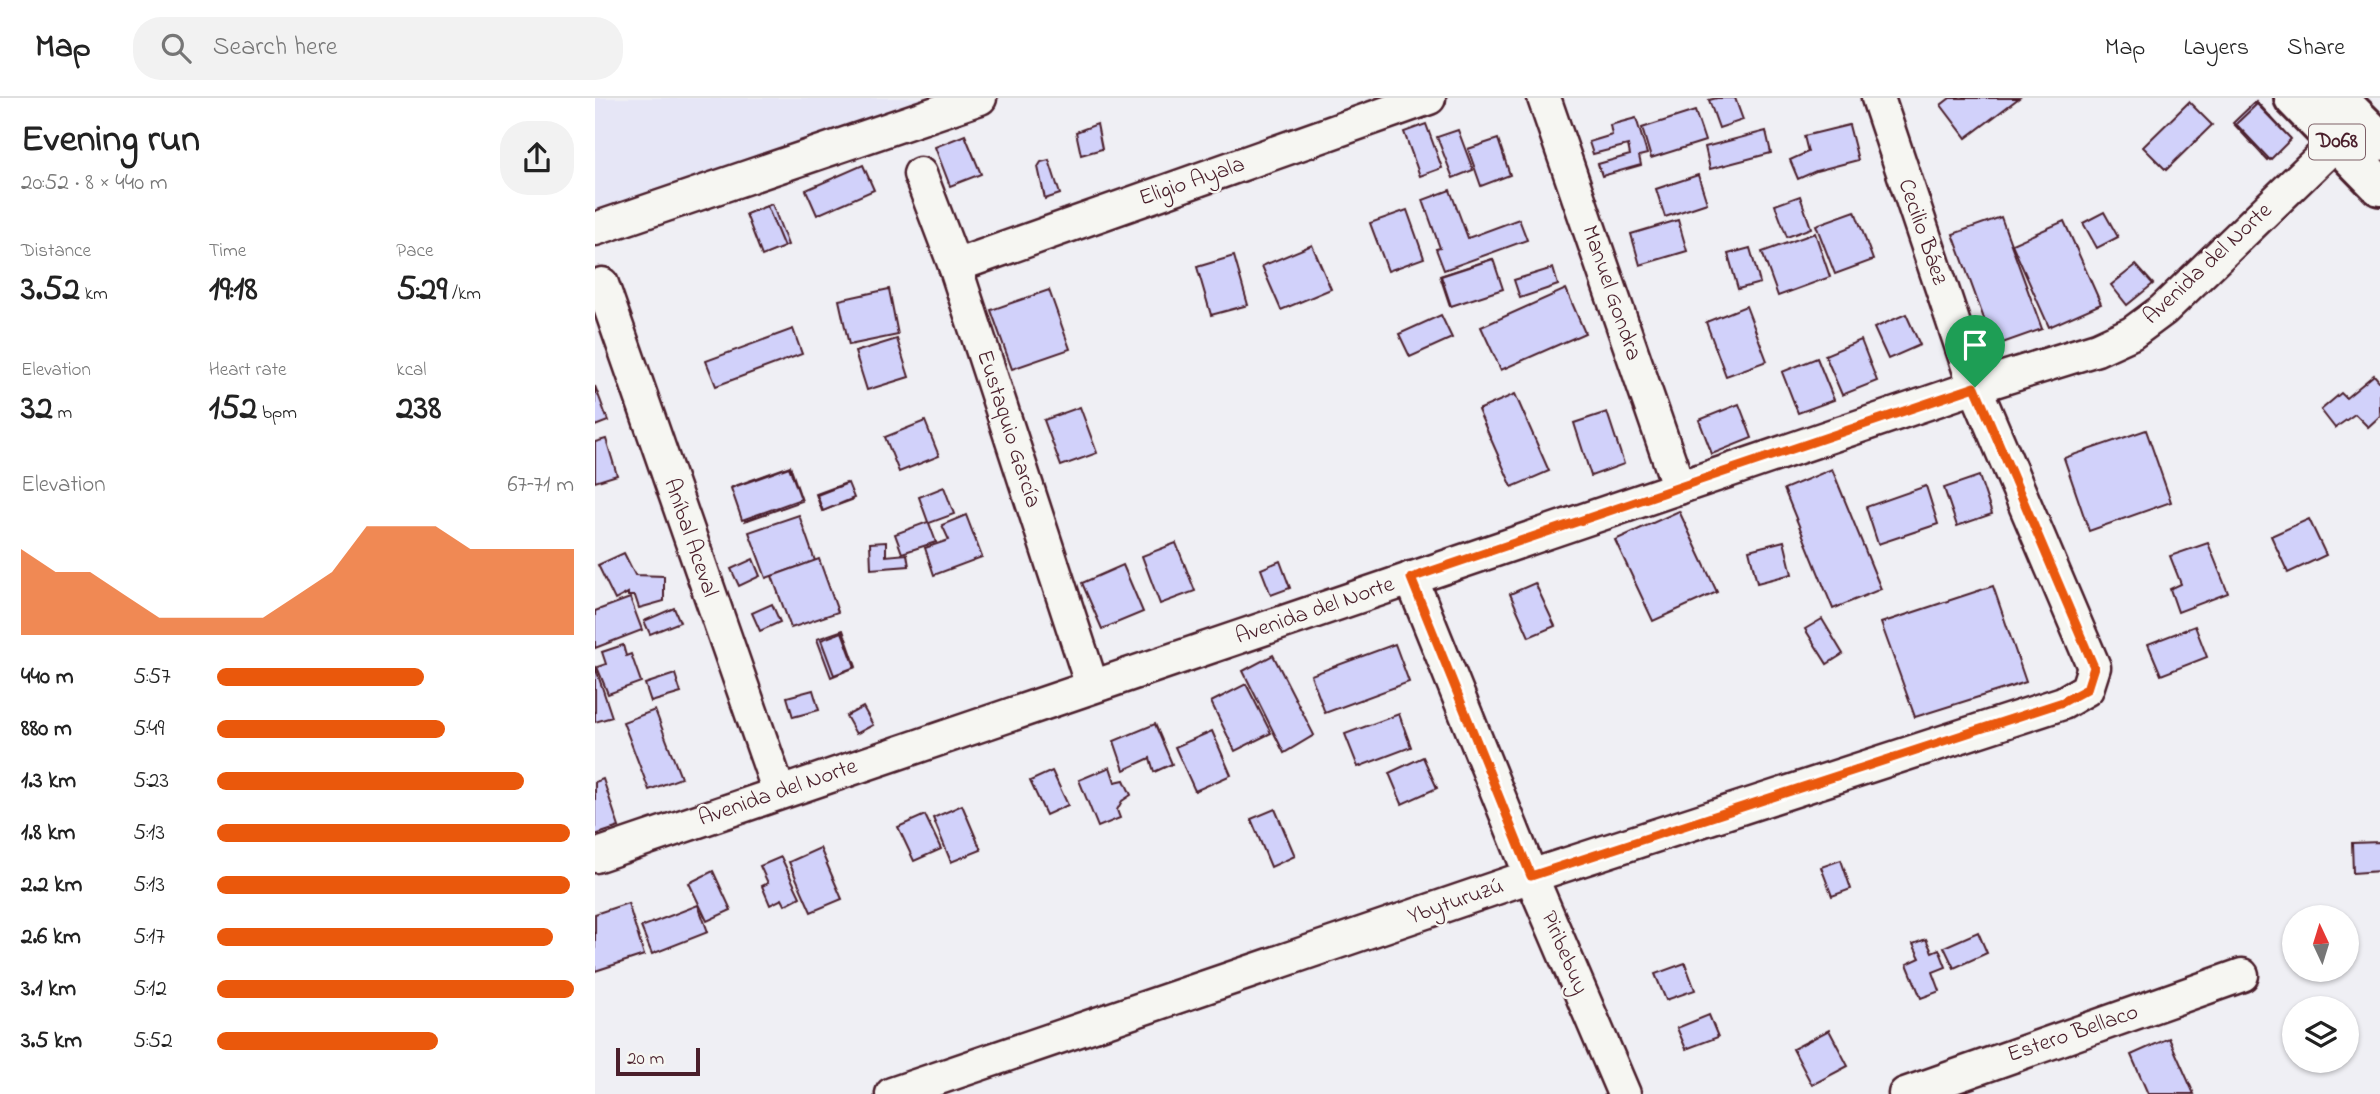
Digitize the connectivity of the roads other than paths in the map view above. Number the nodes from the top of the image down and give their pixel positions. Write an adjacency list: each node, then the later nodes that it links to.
1 (980, 98): 10 (street)
2 (1429, 98): 11 (street, Eligio Ayala)
3 (1544, 98): 14 (street, Manuel Gondra)
4 (1878, 98): 13 (street, Cecilio Báez)
5 (2294, 98): 7 (main road, D068)
6 (2337, 98): 7 (main road, D068)
7 (2368, 137): 9 (main road, D068); 13 (street, Avenida del Norte)
8 (920, 174): 11 (street, Eustaquio García)
9 (2380, 186)
10 (595, 229)
11 (955, 266): 16 (street, Eustaquio García)
12 (602, 284): 18 (street, Aníbal Aceval)
13 (1975, 387): 14 (street, Avenida del Norte); 17 (street, Cecilio Báez)
14 (1679, 488): 15 (street, Avenida del Norte)
15 (1411, 578): 16 (street, Avenida del Norte); 20 (street, Piribebuy)
16 (1092, 686): 18 (street, Avenida del Norte)
17 (2063, 702): 20 (street, Ybyturuzú)
18 (779, 792): 19 (street, Avenida del Norte)
19 (595, 856)
20 (1531, 876): 22 (street, Ybyturuzú); 23 (street, Piribebuy)
21 (2242, 975): 24 (street, Estero Bellaco)
22 (892, 1094)
23 (1624, 1094)
24 (1905, 1094)

